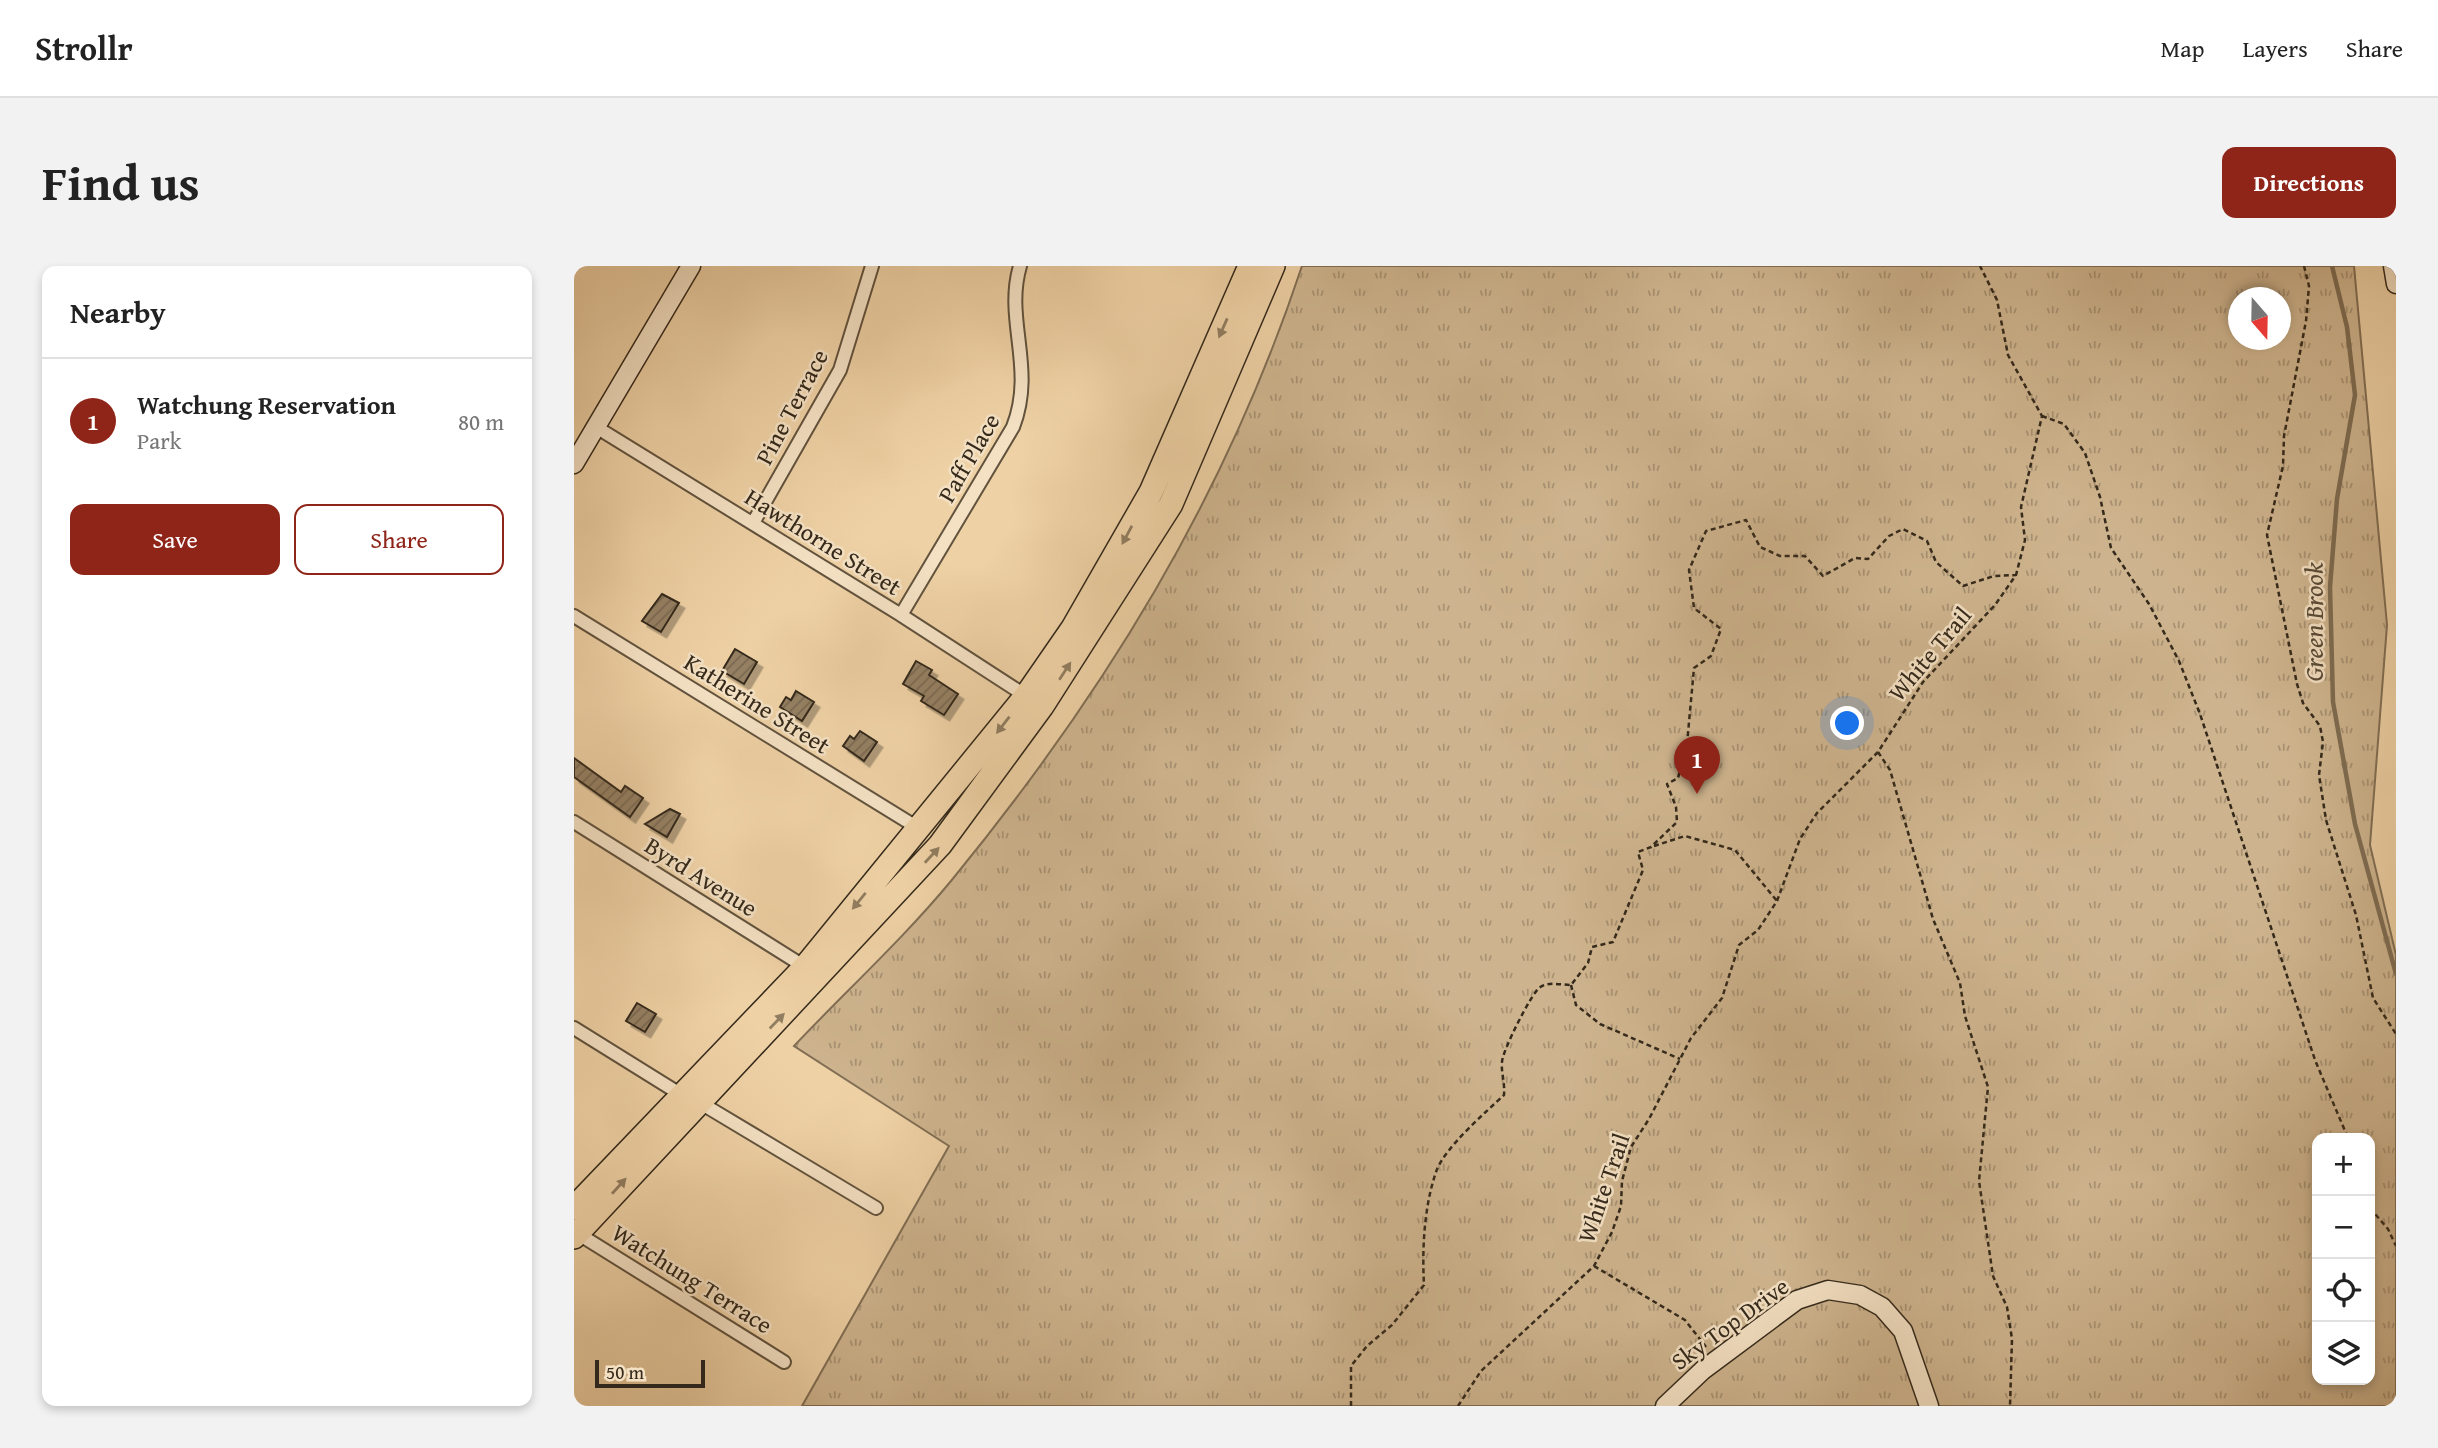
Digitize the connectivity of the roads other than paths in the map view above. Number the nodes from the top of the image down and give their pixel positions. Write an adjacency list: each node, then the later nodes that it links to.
1 (691, 266): 8 (street)
2 (872, 266): 10 (street, Pine Terrace)
3 (1020, 266): 11 (street, Paff Place)
4 (1250, 266): 13 (highway, one-way to 13)
5 (1273, 266): 18 (highway, one-way to 5)
6 (2393, 266): 7 (street)
7 (2396, 284)
8 (596, 427): 9 (street); 10 (street, Hawthorne Street)
9 (574, 464)
10 (753, 523): 11 (street, Hawthorne Street)
11 (901, 615): 13 (street, Hawthorne Street)
12 (574, 616): 15 (street, Katherine Street)
13 (1026, 695): 15 (highway, one-way to 15)
14 (574, 822): 16 (street, Byrd Avenue)
15 (918, 828): 16 (highway, one-way to 16)
16 (805, 967): 18 (highway)
17 (574, 1028): 18 (street)
18 (690, 1098): 19 (highway); 20 (street); 21 (highway, one-way to 18)
19 (574, 1208)
20 (876, 1208)
21 (576, 1235): 22 (street, Watchung Terrace)
22 (784, 1362)
23 (1665, 1406): 24 (street, Sky Top Drive)
24 (1929, 1406)

